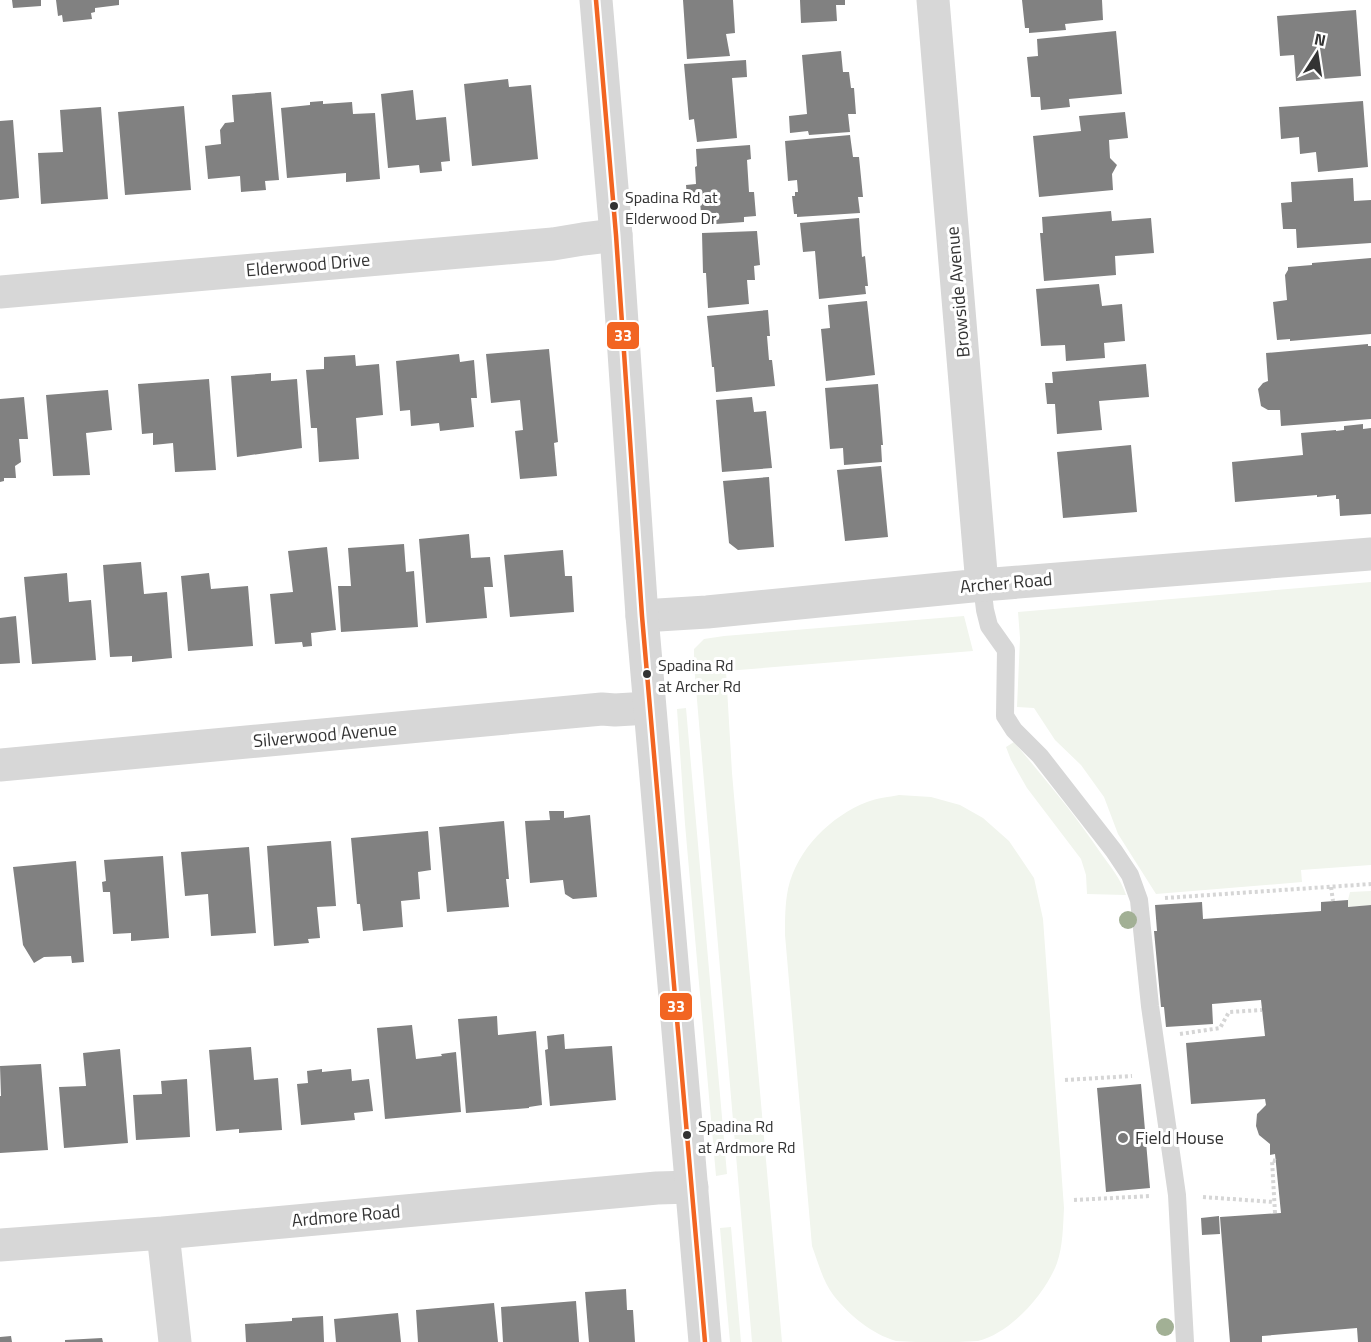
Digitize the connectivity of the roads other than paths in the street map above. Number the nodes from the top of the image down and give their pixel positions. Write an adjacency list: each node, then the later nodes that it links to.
1 (596, 0): 3 (street)
2 (933, 0): 6 (street, Browside Avenue)
3 (616, 236): 4 (street, Elderwood Drive); 7 (street)
4 (0, 292)
5 (1371, 555): 6 (street, Archer Road)
6 (982, 585): 7 (street, Archer Road); 15 (lane)
7 (642, 616): 8 (street)
8 (649, 708): 9 (street, Silverwood Avenue); 10 (street)
9 (0, 765)
10 (692, 1187): 11 (street, Ardmore Road); 14 (street)
11 (163, 1233): 12 (street, Ardmore Road); 13 (street)
12 (0, 1245)
13 (175, 1342)
14 (705, 1342)
15 (1185, 1342)

